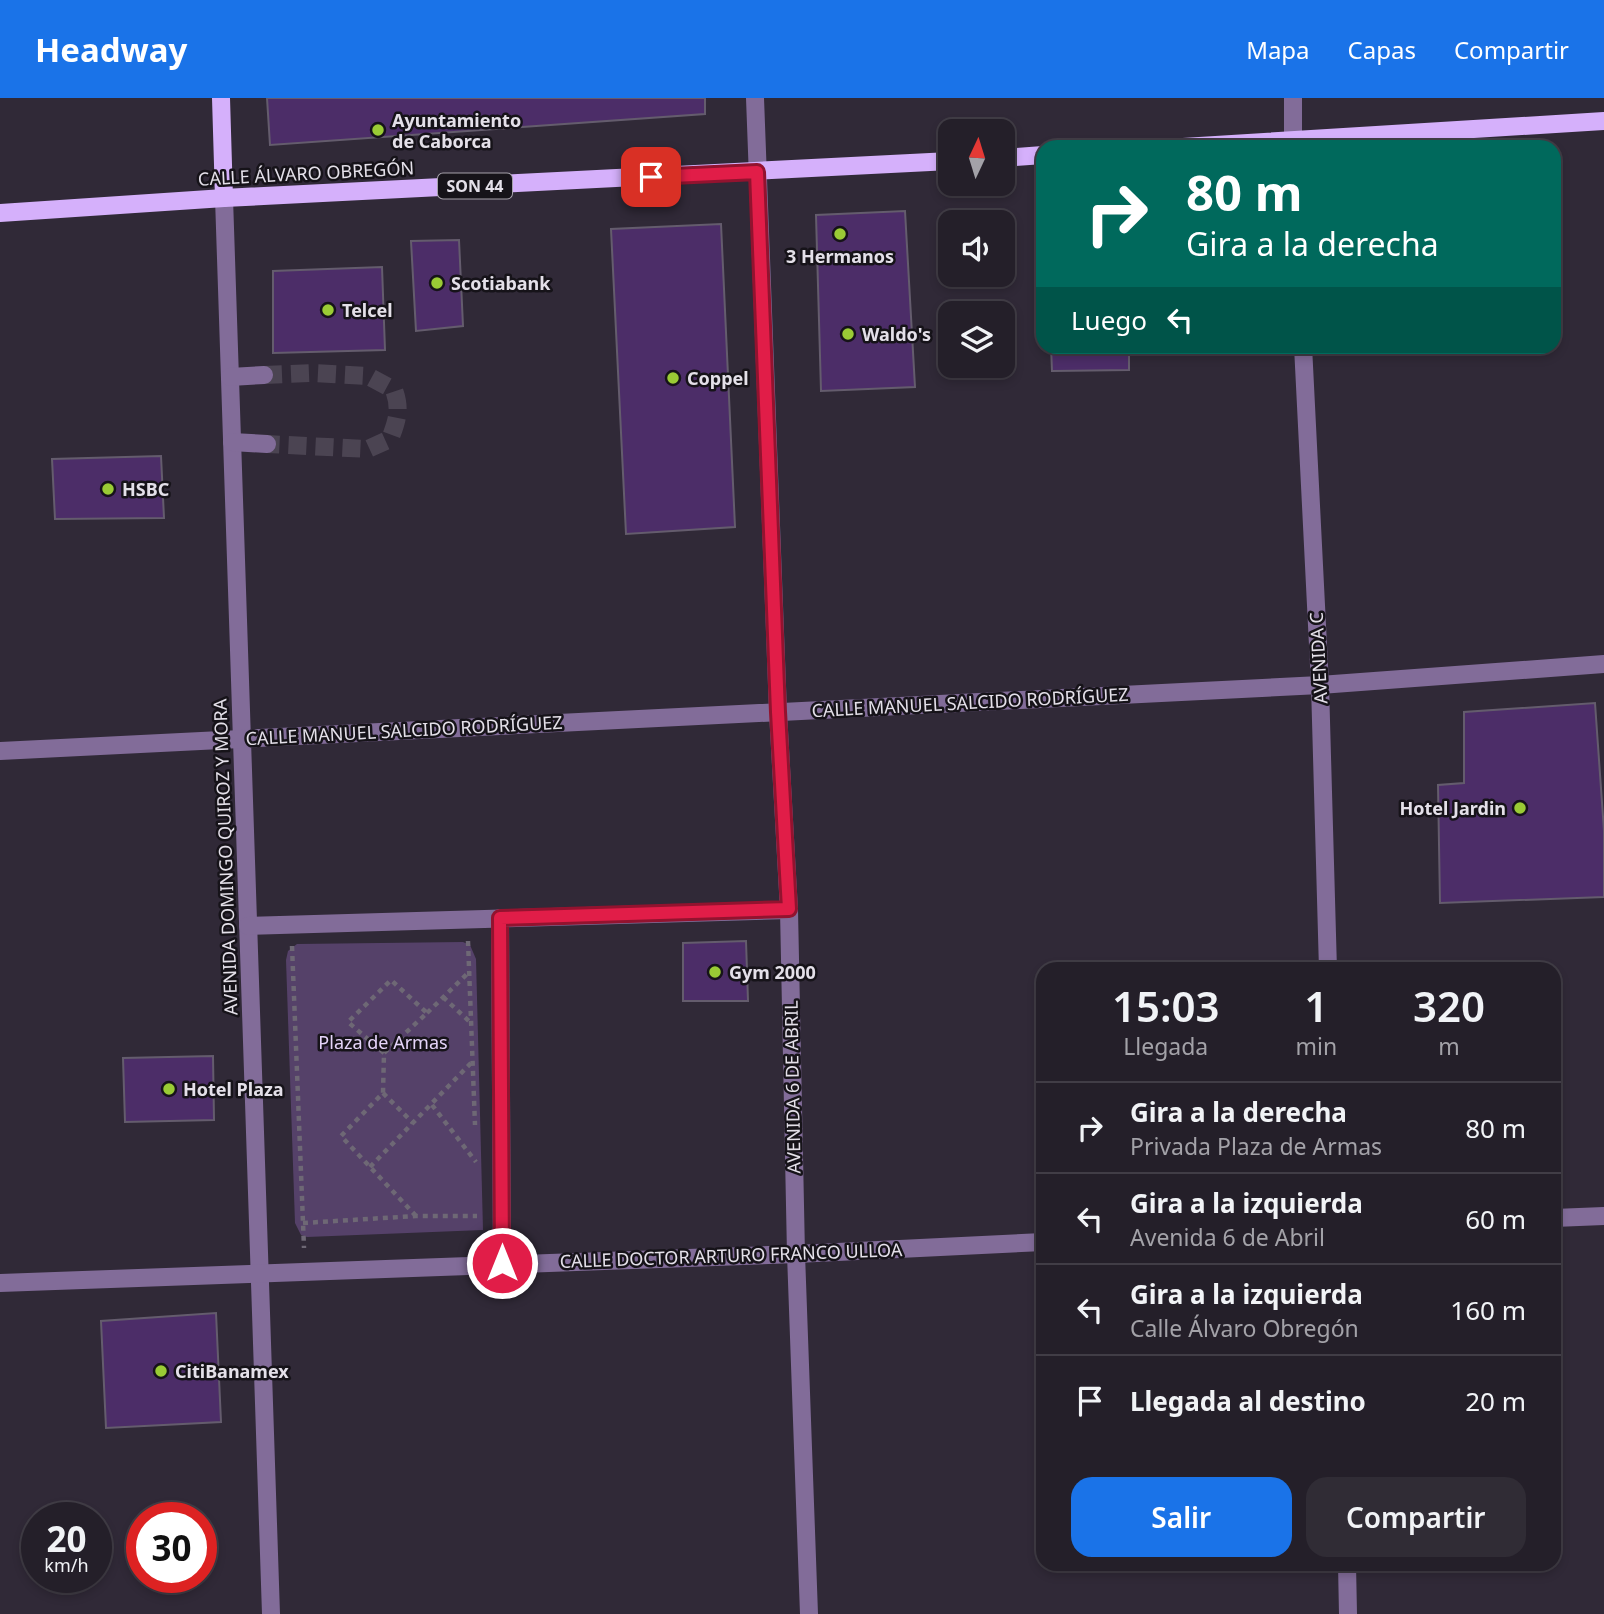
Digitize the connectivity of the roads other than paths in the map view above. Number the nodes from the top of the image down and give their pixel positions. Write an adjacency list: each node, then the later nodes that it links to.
1 (220, 98): 11 (main road, AVENIDA DOMINGO QUIROZ Y MORA)
2 (755, 98): 10 (street, AVENIDA 6 DE ABRIL)
3 (1293, 98): 5 (street)
4 (1604, 121): 6 (main road)
5 (1293, 140)
6 (1347, 140)
7 (1036, 156): 8 (main road)
8 (1015, 157)
9 (938, 162): 10 (main road, CALLE ÁLVARO OBREGÓN / SON 44)
10 (757, 172): 11 (main road, CALLE ÁLVARO OBREGÓN / SON 44); 20 (street, AVENIDA 6 DE ABRIL)
11 (224, 198): 12 (main road, CALLE ÁLVARO OBREGÓN / SON 44); 15 (street, AVENIDA DOMINGO QUIROZ Y MORA)
12 (0, 213)
13 (1303, 354): 19 (street, AVENIDA C)
14 (264, 375): 15 (street)
15 (230, 377): 16 (street, AVENIDA DOMINGO QUIROZ Y MORA)
16 (232, 442): 17 (street); 21 (street, AVENIDA DOMINGO QUIROZ Y MORA)
17 (267, 444)
18 (1604, 664): 19 (street, CALLE MANUEL SALCIDO RODRÍGUEZ)
19 (1320, 685): 20 (street, CALLE MANUEL SALCIDO RODRÍGUEZ); 26 (street, AVENIDA C)
20 (778, 712): 21 (street, CALLE MANUEL SALCIDO RODRÍGUEZ); 23 (street, AVENIDA 6 DE ABRIL)
21 (242, 738): 22 (street, CALLE MANUEL SALCIDO RODRÍGUEZ); 25 (street, AVENIDA DOMINGO QUIROZ Y MORA)
22 (0, 751)
23 (789, 909): 24 (street); 30 (street, AVENIDA 6 DE ABRIL)
24 (500, 918): 25 (street); 31 (street)
25 (248, 926): 32 (street, AVENIDA DOMINGO QUIROZ Y MORA)
26 (1328, 962)
27 (1604, 1216): 28 (street)
28 (1561, 1218)
29 (1036, 1242): 30 (street, CALLE DOCTOR ARTURO FRANCO ULLOA)
30 (796, 1254): 31 (street, CALLE DOCTOR ARTURO FRANCO ULLOA); 36 (street, AVENIDA 6 DE ABRIL)
31 (502, 1263): 32 (street, CALLE DOCTOR ARTURO FRANCO ULLOA)
32 (260, 1274): 33 (street, CALLE DOCTOR ARTURO FRANCO ULLOA); 35 (street, AVENIDA DOMINGO QUIROZ Y MORA)
33 (0, 1283)
34 (1347, 1571): 37 (street)
35 (271, 1614)
36 (809, 1614)
37 (1348, 1614)

